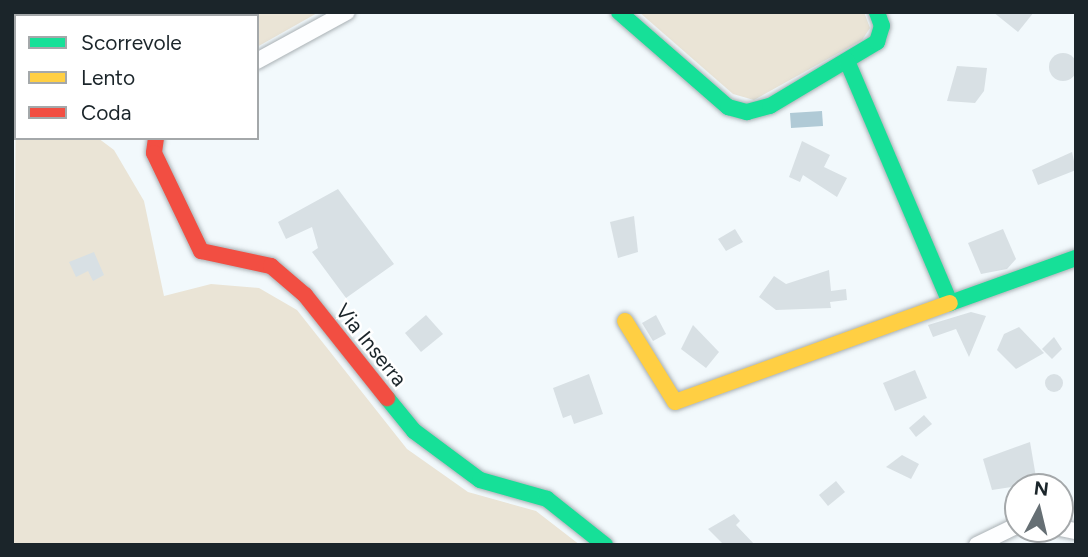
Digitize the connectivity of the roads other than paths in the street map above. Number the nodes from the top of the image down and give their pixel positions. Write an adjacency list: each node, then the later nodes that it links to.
1 (347, 12): 4 (street)
2 (619, 12): 5 (street)
3 (877, 12): 5 (street)
4 (259, 60)
5 (847, 61): 8 (street)
6 (156, 140): 11 (street, Via Inserra)
7 (1076, 258): 8 (street)
8 (950, 303): 9 (street)
9 (625, 321)
10 (1004, 532): 12 (street)
11 (605, 545)
12 (976, 545)

